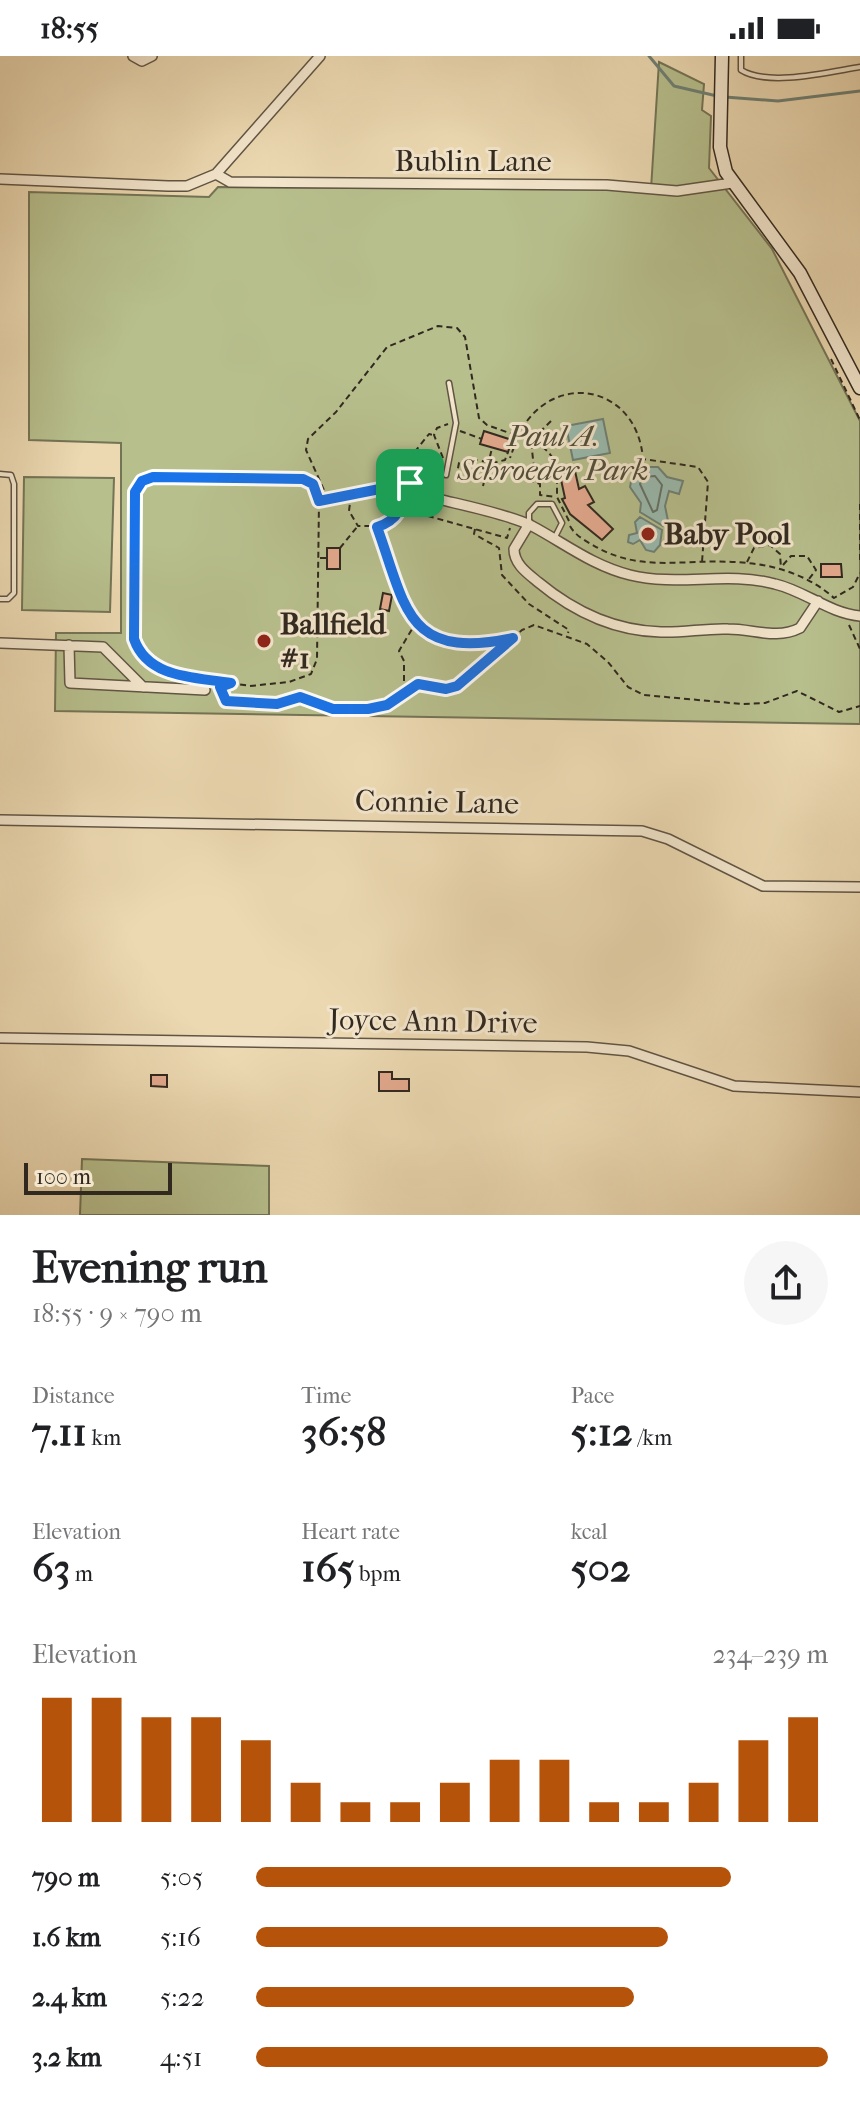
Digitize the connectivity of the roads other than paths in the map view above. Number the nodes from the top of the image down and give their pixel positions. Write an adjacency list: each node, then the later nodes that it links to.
1 (133, 56): 2 (street)
2 (152, 56)
3 (320, 56): 7 (street)
4 (722, 56): 9 (street)
5 (741, 56): 6 (lane)
6 (860, 67)
7 (216, 174): 8 (street); 9 (street, Bublin Lane)
8 (0, 179)
9 (732, 183): 11 (street)
10 (449, 383): 13 (lane)
11 (860, 388)
12 (0, 474): 17 (lane)
13 (446, 475)
14 (425, 480): 15 (street)
15 (529, 524): 16 (street); 16 (lane); 18 (street)
16 (553, 539): 18 (street)
17 (0, 599)
18 (818, 601): 19 (street)
19 (860, 616)
20 (0, 643): 21 (street)
21 (69, 645): 22 (street); 22 (street)
22 (143, 687): 23 (street)
23 (205, 690)
24 (0, 820): 25 (street, Connie Lane)
25 (860, 887)
26 (0, 1038): 27 (street, Joyce Ann Drive)
27 (860, 1092)

